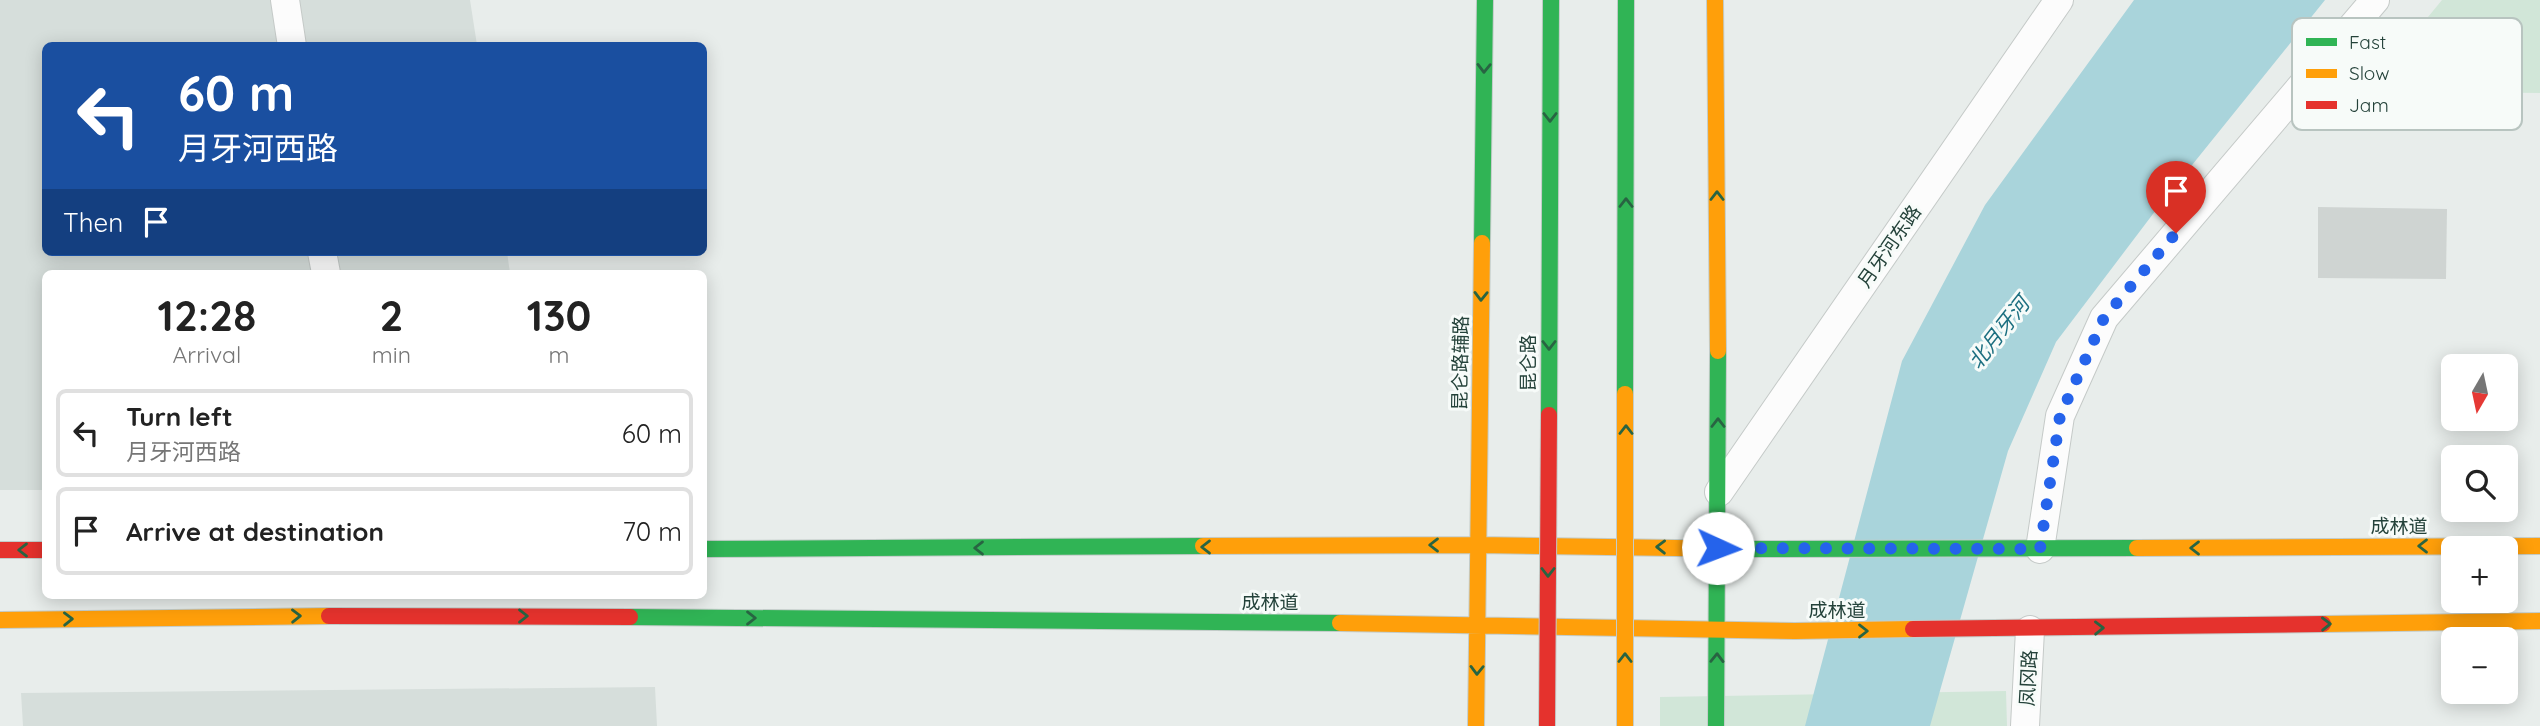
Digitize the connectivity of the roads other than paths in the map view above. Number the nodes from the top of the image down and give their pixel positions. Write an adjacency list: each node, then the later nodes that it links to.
1 (285, 0): 9 (street)
2 (1485, 0): 12 (main road, 昆仑路辅路, one-way to 12)
3 (1551, 0): 26 (main road, 昆仑路, one-way to 26, bridge)
4 (1626, 0): 27 (main road, one-way to 4, bridge)
5 (1715, 0): 11 (main road, one-way to 5)
6 (2059, 0): 11 (street, 月牙河东路)
7 (2375, 0): 8 (street)
8 (2360, 18)
9 (291, 42)
10 (2292, 97): 16 (street)
11 (1719, 492): 14 (main road)
12 (1478, 545): 14 (main road, 成林道, one-way to 12); 15 (main road, 成林道, one-way to 15); 22 (main road, 昆仑路辅路)
13 (2540, 546): 16 (main road, 成林道, one-way to 16)
14 (1718, 548): 16 (main road, 成林道); 23 (main road)
15 (707, 549)
16 (2040, 549)
17 (0, 550): 18 (main road, one-way to 17)
18 (42, 550)
19 (371, 605): 20 (main road, 成林道, one-way to 19); 22 (main road, 成林道, one-way to 22)
20 (0, 620)
21 (2540, 621): 24 (main road, 成林道, one-way to 21)
22 (1477, 625): 23 (main road, 成林道); 25 (main road, 昆仑路辅路, one-way to 25)
23 (1717, 630): 24 (main road, 成林道, one-way to 24); 28 (main road, one-way to 23)
24 (2030, 630): 29 (street, 凤冈路)
25 (1476, 726)
26 (1547, 726)
27 (1625, 726)
28 (1716, 726)
29 (2025, 726)

